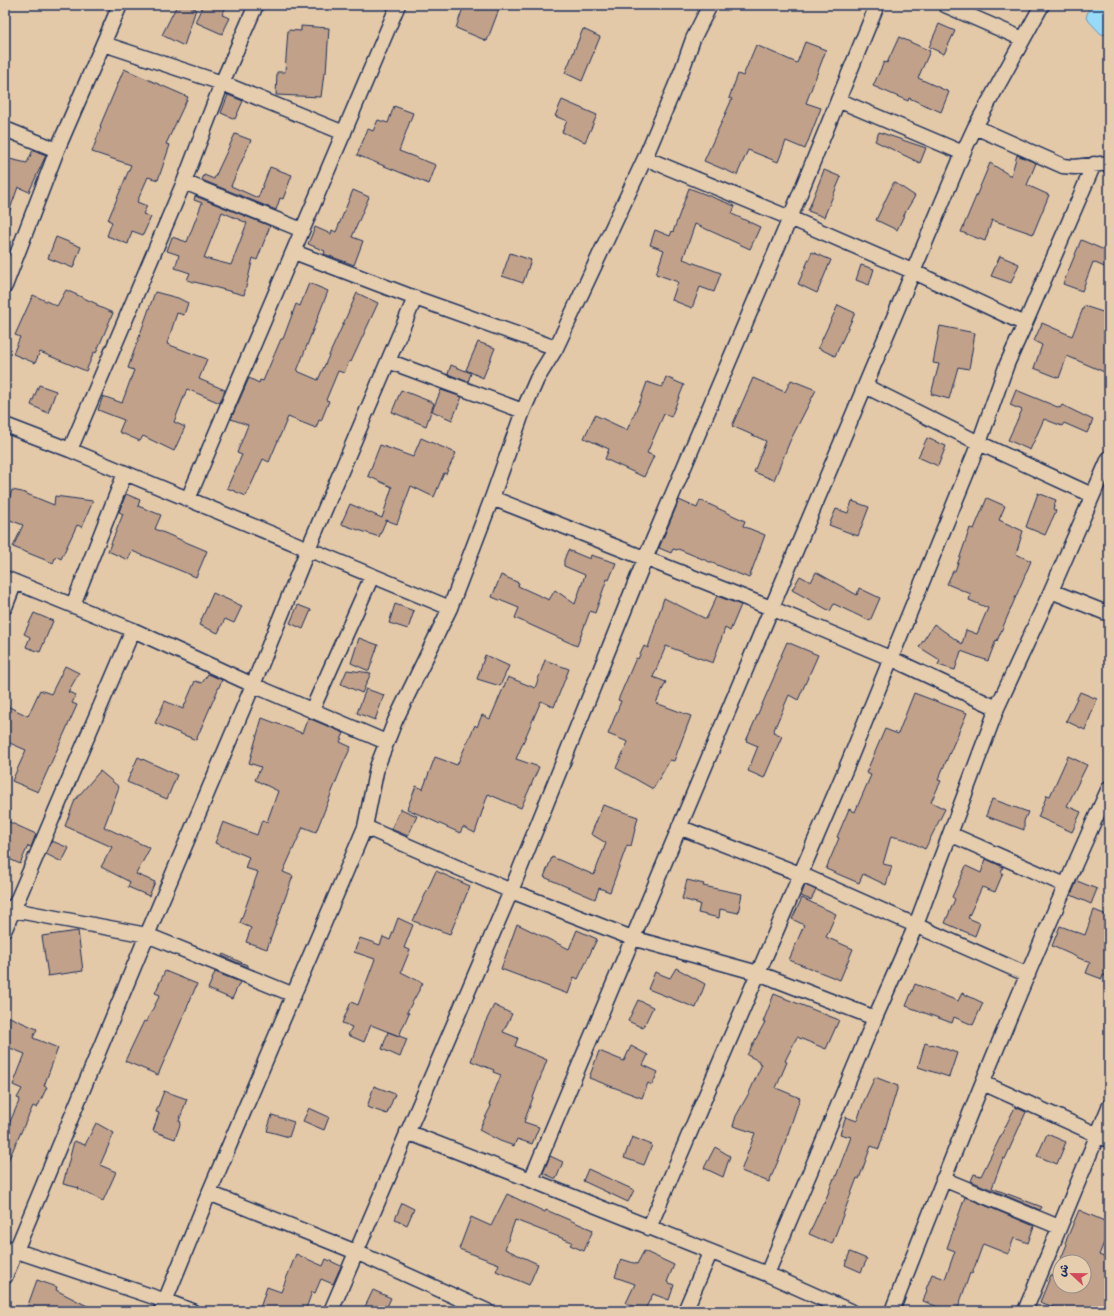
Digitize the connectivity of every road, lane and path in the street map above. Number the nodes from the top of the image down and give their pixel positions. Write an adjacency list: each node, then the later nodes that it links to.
1 (120, 5): 9 (street)
2 (256, 5): 10 (street)
3 (398, 5): 14 (street)
4 (710, 5): 17 (street)
5 (877, 5): 11 (street)
6 (945, 5): 8 (street)
7 (1042, 5): 8 (street)
8 (1023, 39): 12 (street)
9 (104, 44): 10 (street); 15 (street)
10 (222, 83): 14 (street); 20 (street)
11 (838, 100): 16 (street); 21 (street)
12 (975, 127): 16 (street); 19 (street)
13 (5, 130): 15 (street)
14 (344, 133): 22 (street)
15 (58, 150): 25 (street)
16 (963, 153): 24 (street)
17 (645, 158): 21 (street); 28 (street)
18 (1109, 163): 19 (street)
19 (1094, 164): 27 (street)
20 (184, 182): 22 (street); 34 (street)
21 (790, 218): 24 (street); 41 (street)
22 (302, 230): 23 (street)
23 (294, 252): 26 (street); 39 (street)
24 (912, 271): 27 (street); 30 (street)
25 (5, 286)
26 (415, 298): 28 (street); 29 (street)
27 (1025, 324): 33 (street)
28 (556, 348): 31 (street)
29 (388, 361): 31 (street); 40 (street)
30 (864, 386): 33 (street); 48 (street)
31 (522, 411): 38 (street)
32 (5, 425): 34 (street)
33 (979, 443): 37 (street); 51 (street)
34 (70, 450): 36 (street)
35 (1109, 458): 37 (street)
36 (125, 473): 39 (street); 45 (street)
37 (1092, 495): 44 (street)
38 (492, 498): 41 (street); 47 (street)
39 (188, 500): 40 (street)
40 (308, 550): 42 (street); 52 (street)
41 (645, 559): 48 (street); 62 (street)
42 (372, 576): 47 (street); 54 (street)
43 (10, 580): 45 (street); 46 (street)
44 (1051, 591): 49 (street); 53 (street)
45 (73, 605): 50 (street)
46 (5, 607)
47 (450, 608): 55 (street)
48 (771, 608): 51 (street); 58 (street)
49 (1109, 614)
50 (133, 630): 52 (street); 63 (street)
51 (890, 658): 53 (street); 60 (street)
52 (253, 685): 54 (street); 66 (street)
53 (997, 708): 59 (street)
54 (312, 710): 55 (street)
55 (386, 742): 57 (street)
56 (1109, 788): 61 (street)
57 (365, 826): 62 (street); 70 (street)
58 (679, 827): 60 (street); 67 (street)
59 (950, 834): 61 (street); 64 (street)
60 (800, 874): 64 (street); 68 (street)
61 (1065, 885): 69 (street)
62 (511, 891): 67 (street); 74 (street)
63 (9, 908): 65 (street); 66 (street)
64 (916, 925): 69 (street); 71 (street)
65 (5, 929)
66 (147, 935): 70 (street); 81 (street)
67 (632, 938): 68 (street); 77 (street)
68 (758, 973): 71 (street); 80 (street)
69 (1028, 975): 72 (street)
70 (294, 995): 78 (street)
71 (875, 1018): 84 (street)
72 (983, 1082): 75 (street); 76 (street)
73 (1109, 1107): 75 (street)
74 (407, 1132): 77 (street); 82 (street)
75 (1103, 1138): 79 (street)
76 (943, 1179): 79 (street); 92 (street)
77 (531, 1180): 80 (street)
78 (209, 1193): 82 (street); 86 (street)
79 (1059, 1227): 93 (street)
80 (649, 1228): 83 (street)
81 (11, 1249): 85 (street); 86 (street)
82 (356, 1252): 87 (street); 90 (street)
83 (710, 1253): 84 (street); 91 (street)
84 (767, 1274): 88 (street)
85 (5, 1277)
86 (163, 1306): 89 (street)
87 (479, 1309)
88 (841, 1309)
89 (192, 1311)
90 (331, 1311)
91 (685, 1311)
92 (892, 1311)
93 (1025, 1311)

